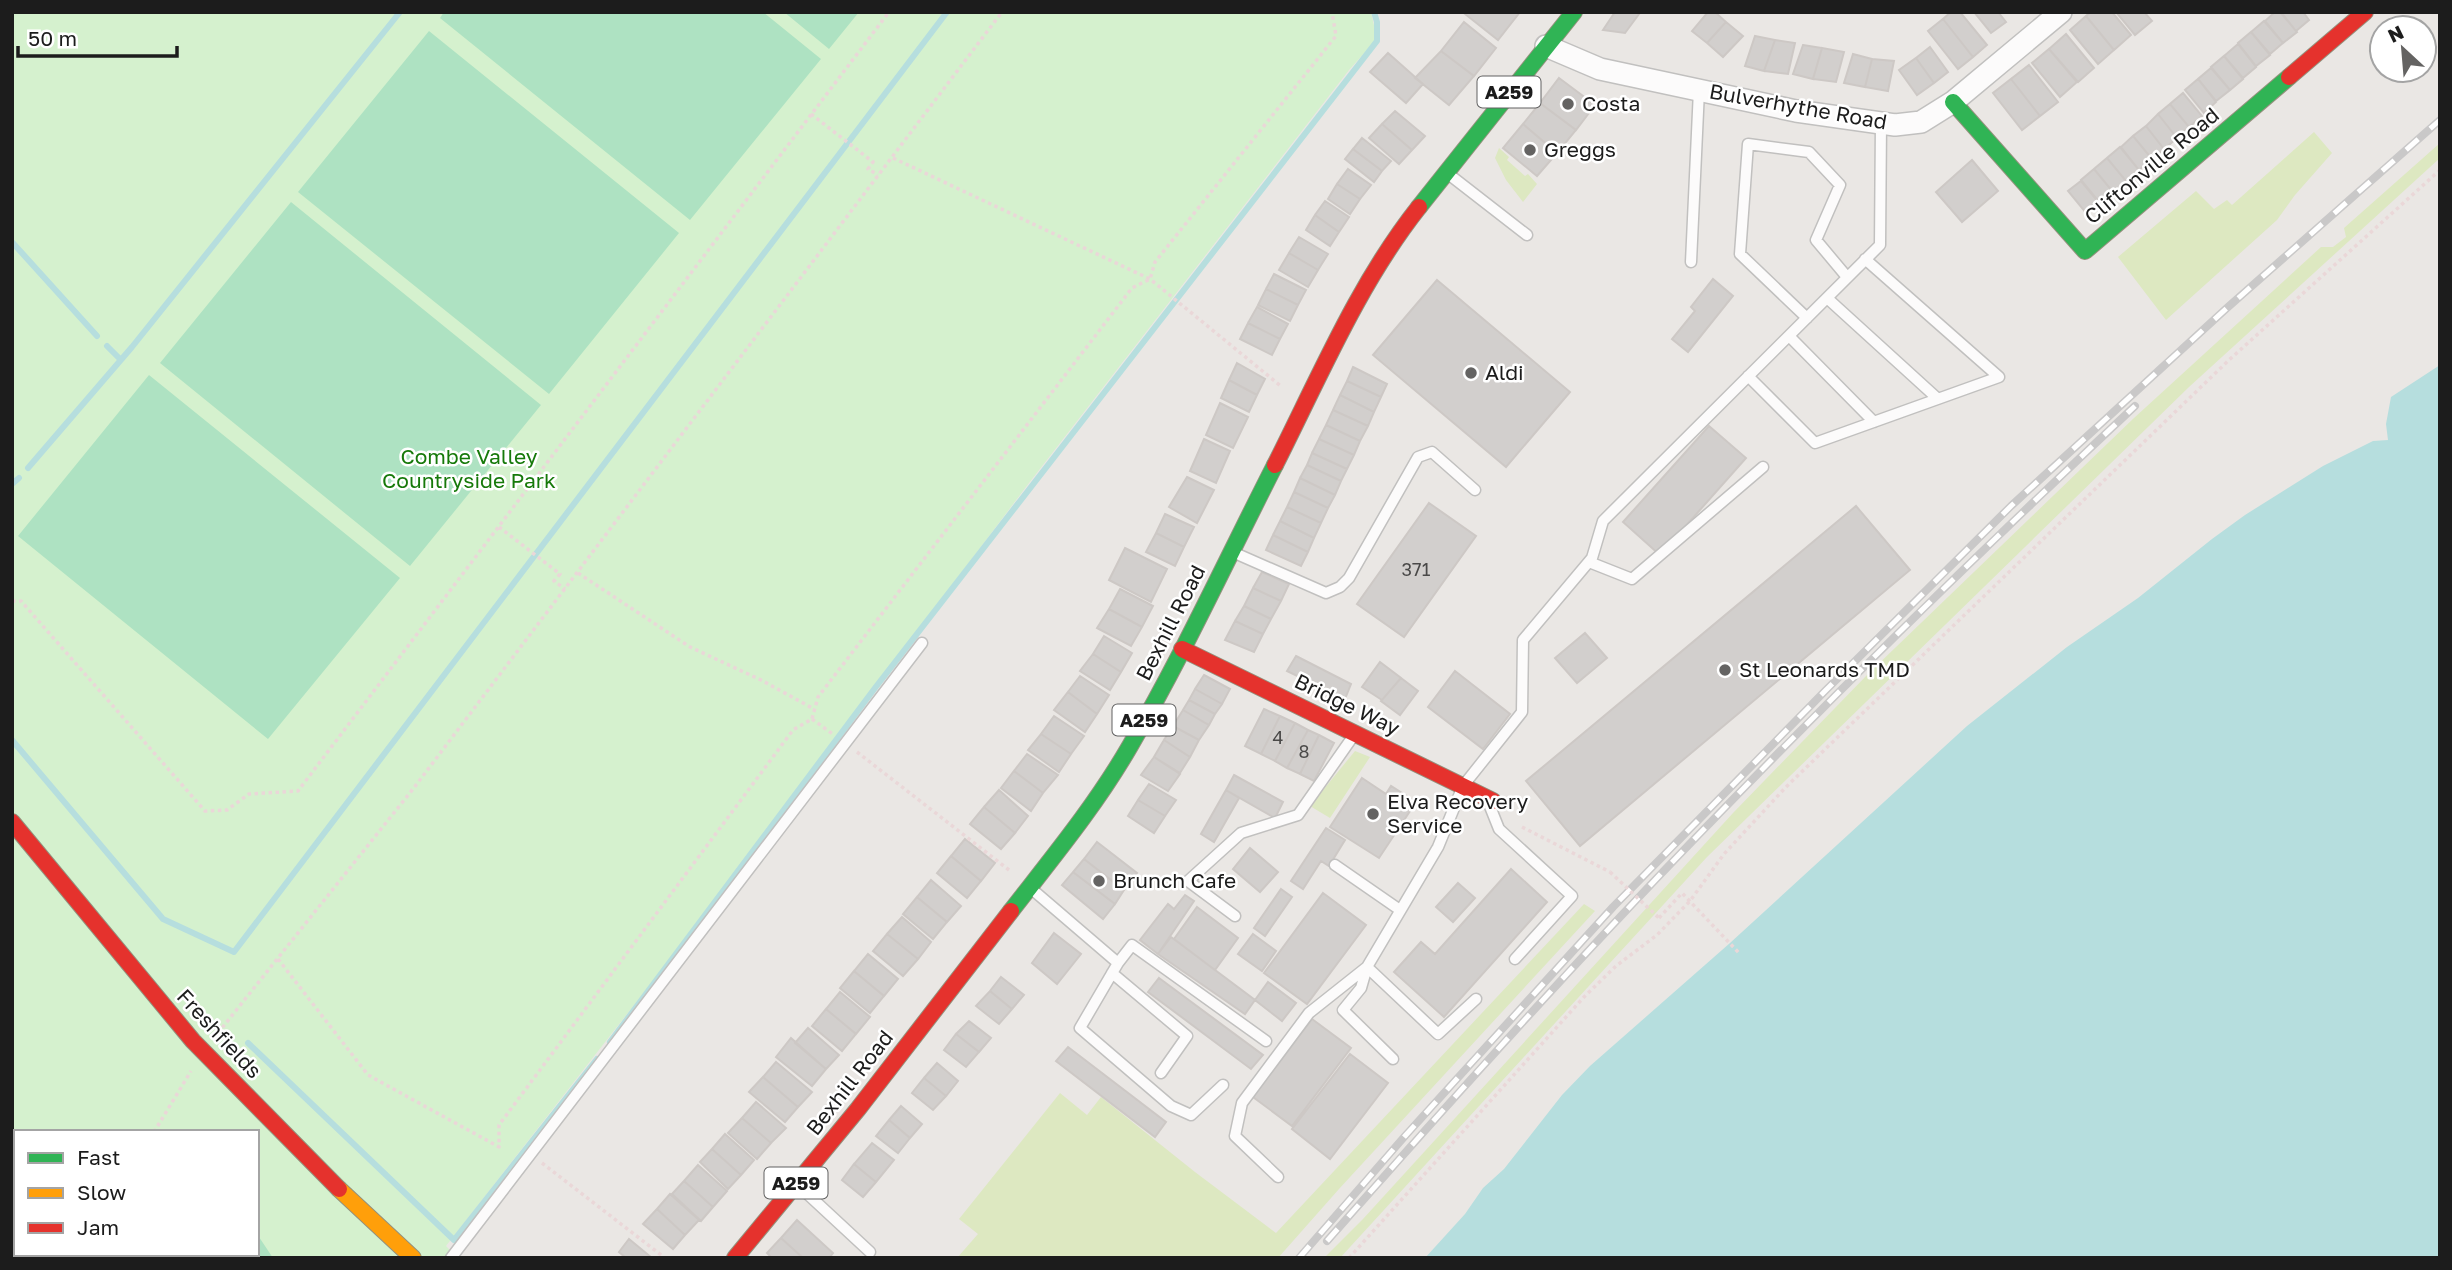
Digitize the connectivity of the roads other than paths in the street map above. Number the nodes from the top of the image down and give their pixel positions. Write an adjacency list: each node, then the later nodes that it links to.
1 (1574, 12): 4 (main road, Bexhill Road / A259)
2 (2061, 12): 6 (street, Bulverhythe Road)
3 (2365, 12): 6 (main road, Cliftonville Road)
4 (1546, 46): 5 (street, Bulverhythe Road); 8 (main road, Bexhill Road / A259)
5 (1699, 90): 7 (street, Bulverhythe Road); 11 (lane)
6 (1954, 102): 7 (street, Bulverhythe Road)
7 (1881, 123): 10 (lane)
8 (1446, 172): 9 (lane); 21 (main road, Bexhill Road / A259)
9 (1527, 234)
10 (1866, 259): 12 (lane); 17 (lane)
11 (1691, 262)
12 (1847, 277): 13 (lane); 14 (lane)
13 (1827, 298): 14 (lane); 17 (lane)
14 (1807, 317): 15 (lane)
15 (1789, 336): 16 (lane); 18 (lane)
16 (1748, 376): 18 (lane); 22 (lane)
17 (1938, 399): 18 (lane)
18 (1874, 422)
19 (1763, 467): 22 (lane)
20 (1475, 490): 21 (lane)
21 (1231, 552): 24 (main road, Bexhill Road / A259)
22 (1589, 562): 26 (lane)
23 (922, 643): 45 (lane)
24 (1182, 649): 25 (main road, Bridge Way); 30 (main road, Bexhill Road / A259)
25 (1356, 733): 26 (main road, Bridge Way); 32 (lane)
26 (1464, 786): 27 (main road, Bridge Way); 31 (lane)
27 (1489, 799): 33 (lane)
28 (12, 822): 44 (main road, Freshfields)
29 (1335, 865): 31 (lane)
30 (1030, 887): 35 (lane); 42 (main road, Bexhill Road / A259)
31 (1400, 910): 34 (lane)
32 (1235, 916)
33 (1515, 959)
34 (1367, 967): 36 (lane); 38 (lane); 41 (lane)
35 (1115, 968): 37 (lane); 39 (lane); 40 (lane)
36 (1476, 999)
37 (1266, 1041)
38 (1393, 1059)
39 (1161, 1073)
40 (1223, 1086)
41 (1278, 1177)
42 (796, 1184): 43 (lane); 46 (main road, Bexhill Road / A259)
43 (870, 1252)
44 (413, 1258)
45 (451, 1258)
46 (735, 1258)

